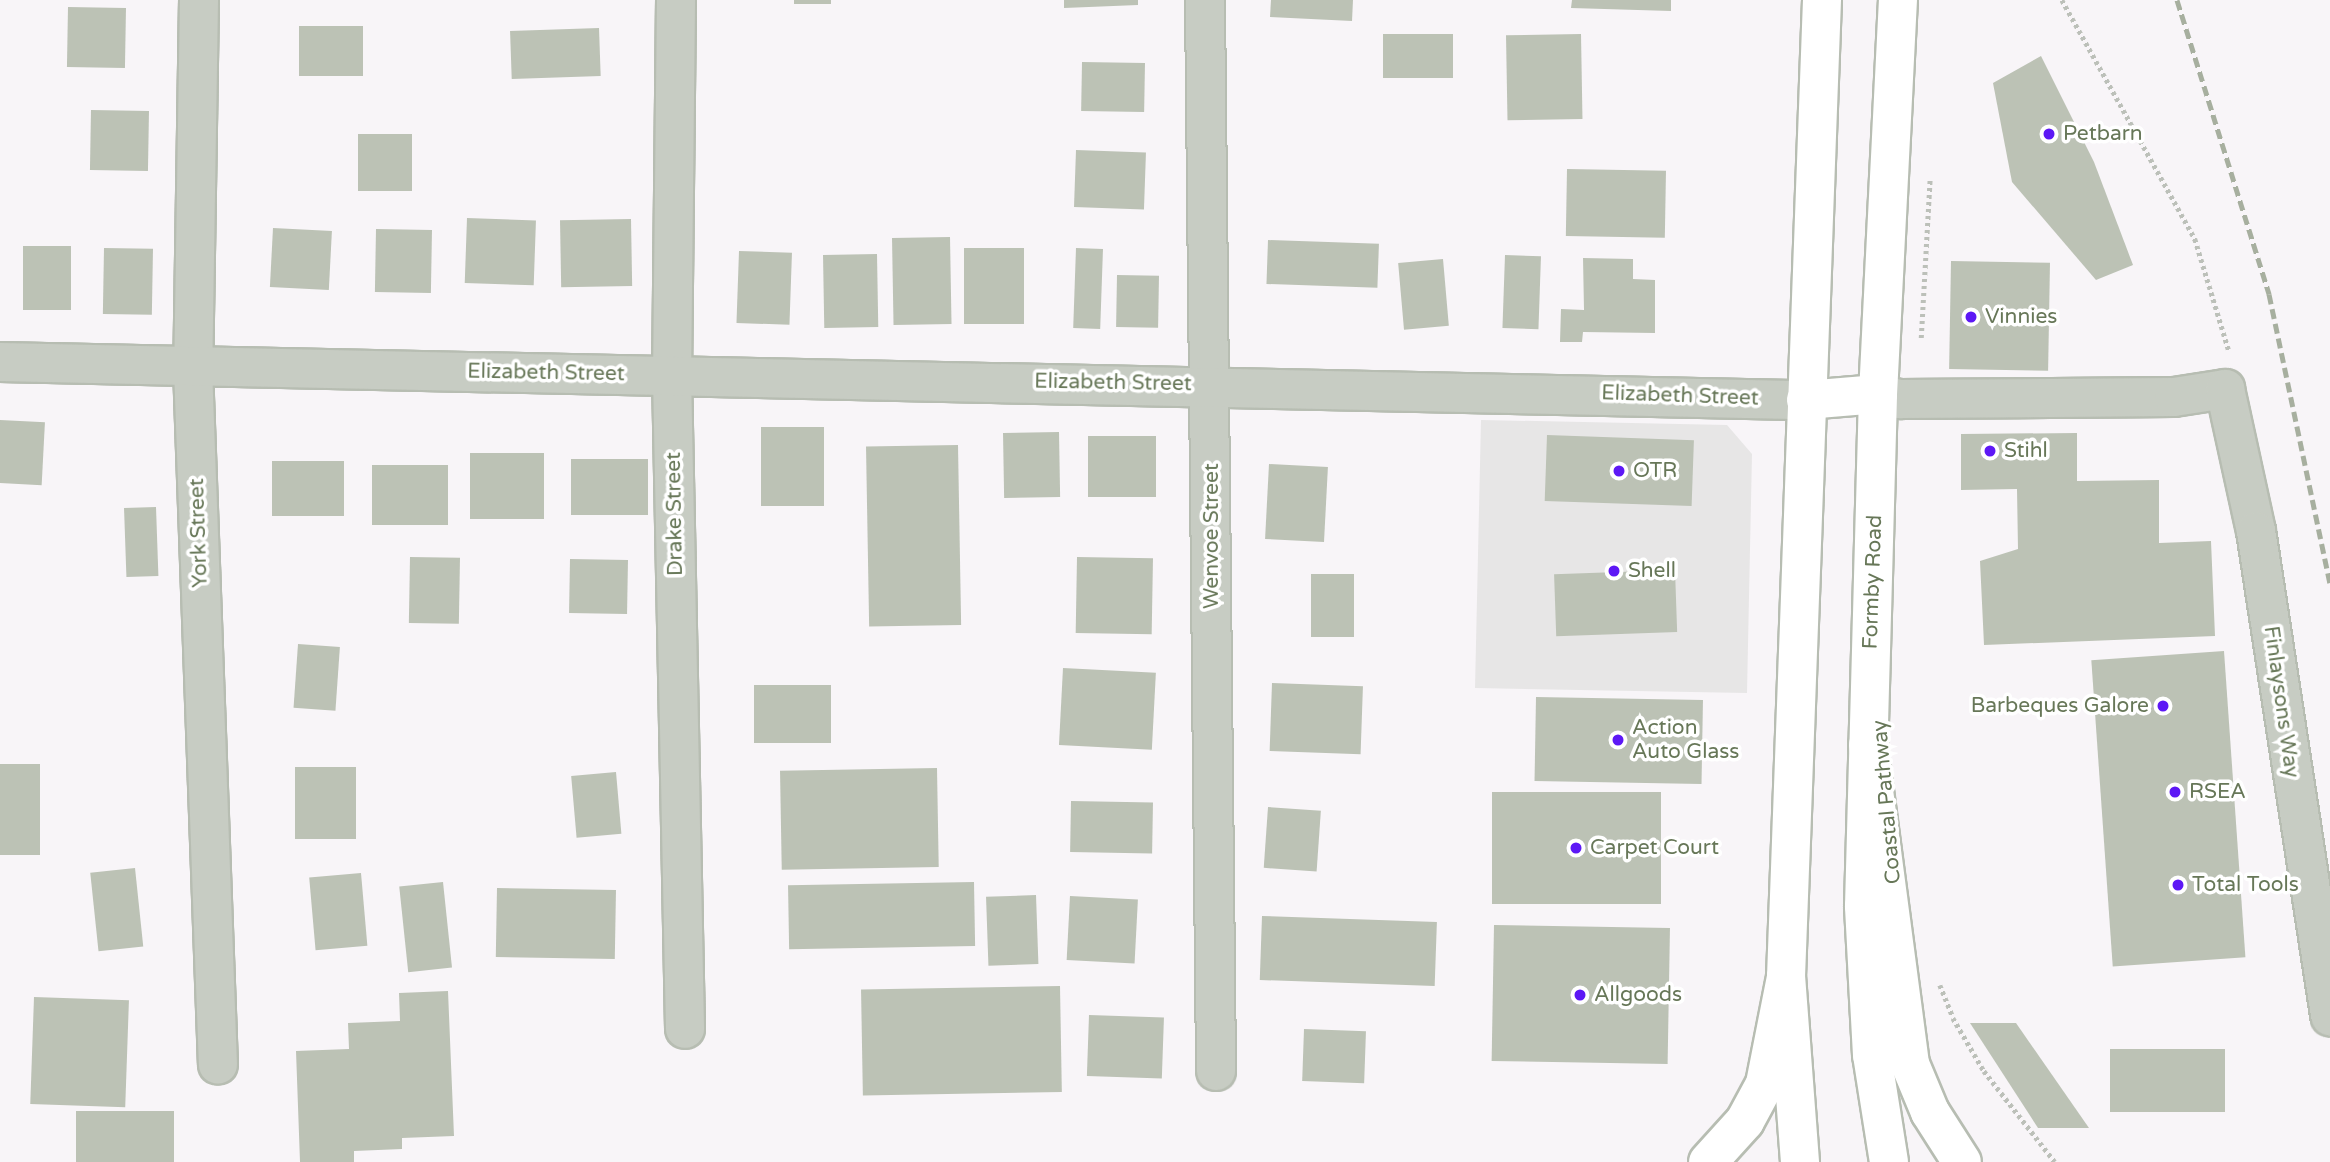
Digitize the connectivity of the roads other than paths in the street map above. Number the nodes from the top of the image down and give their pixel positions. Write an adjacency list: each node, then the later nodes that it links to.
1 (199, 0): 7 (street, York Street)
2 (676, 0): 8 (street, Drake Street)
3 (1205, 0): 9 (street, Wenvoe Street)
4 (1822, 0): 12 (main road)
5 (1898, 0): 11 (main road, Formby Road)
6 (0, 362): 7 (street, Elizabeth Street)
7 (193, 368): 8 (street, Elizabeth Street); 17 (street, York Street)
8 (672, 375): 9 (street, Elizabeth Street); 16 (street, Drake Street)
9 (1211, 385): 12 (street, Elizabeth Street); 18 (street, Wenvoe Street)
10 (2225, 389): 11 (street, Elizabeth Street); 15 (street, Finlaysons Way)
11 (1878, 394): 12 (main road, Elizabeth Street); 13 (main road, Formby Road)
12 (1806, 400): 14 (main road)
13 (1868, 745): 21 (main road, Formby Road); 22 (main road)
14 (1786, 977): 19 (main road); 20 (main road)
15 (2330, 1016)
16 (685, 1029)
17 (218, 1065)
18 (1216, 1071)
19 (1708, 1162)
20 (1800, 1162)
21 (1889, 1162)
22 (1962, 1162)

